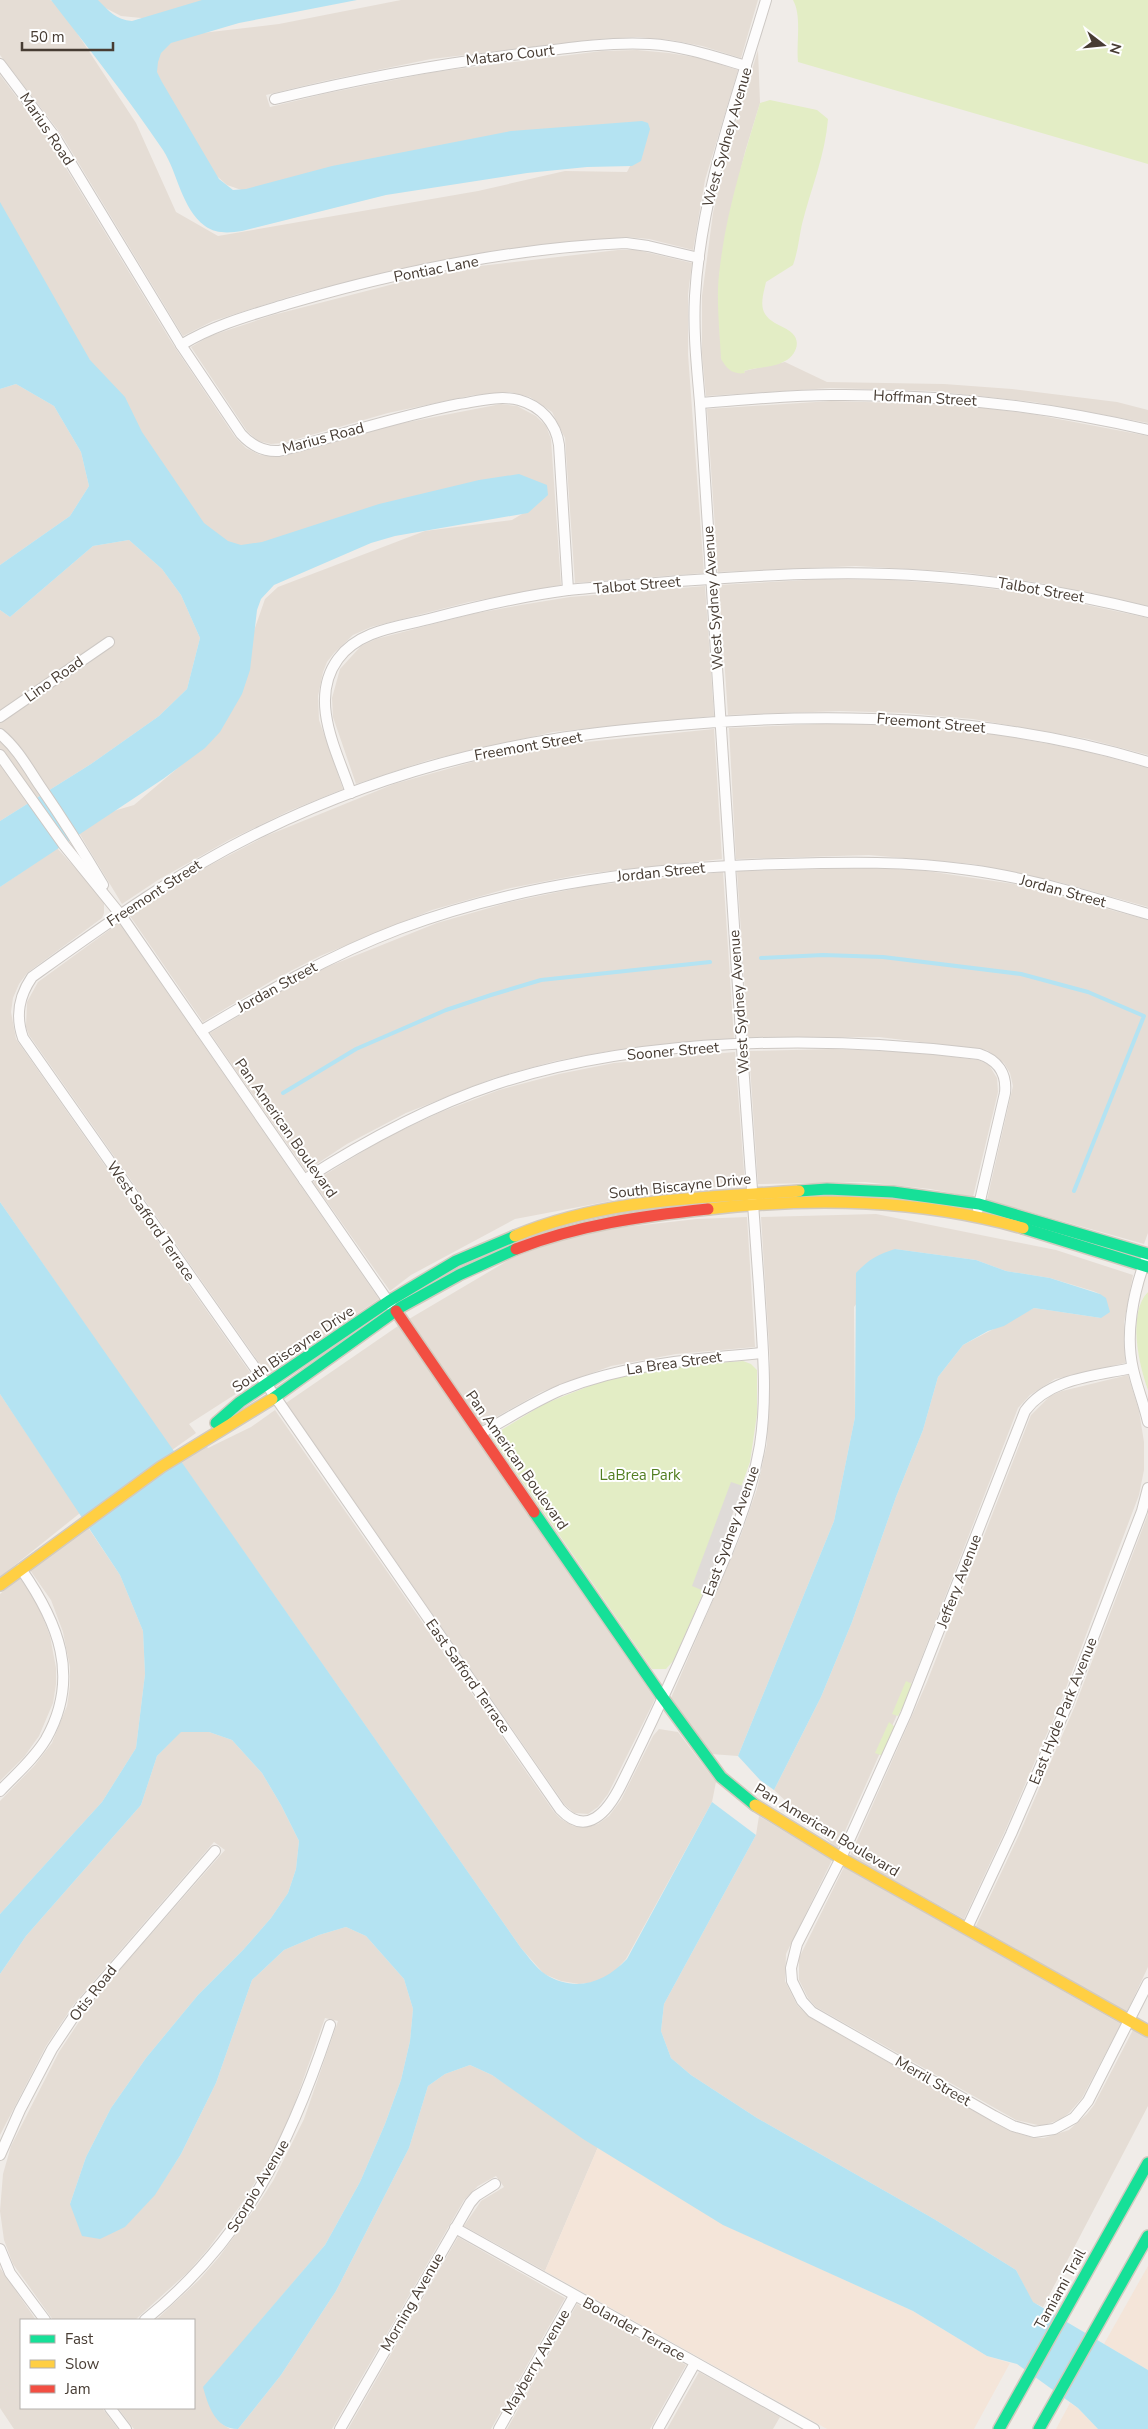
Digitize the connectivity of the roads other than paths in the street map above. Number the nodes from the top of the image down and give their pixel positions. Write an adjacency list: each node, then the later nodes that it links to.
1 (766, 0): 3 (street, West Sydney Avenue)
2 (0, 64): 6 (street, Marius Road)
3 (746, 66): 4 (street, Mataro Court); 5 (street, West Sydney Avenue)
4 (275, 99)
5 (699, 258): 6 (street, Pontiac Lane); 7 (street, West Sydney Avenue)
6 (181, 345): 10 (street, Marius Road)
7 (700, 403): 8 (street, Hoffman Street); 9 (street, West Sydney Avenue)
8 (1148, 430)
9 (712, 579): 10 (street, Talbot Street); 11 (street, Talbot Street); 14 (street, West Sydney Avenue)
10 (568, 590): 18 (street, Talbot Street)
11 (1148, 612)
12 (109, 642): 13 (street, Lino Road)
13 (0, 717)
14 (721, 722): 17 (street, Freemont Street); 18 (street, Freemont Street); 19 (street, West Sydney Avenue)
15 (0, 734): 20 (street)
16 (0, 755): 20 (street, Pan American Boulevard)
17 (1148, 762)
18 (351, 793): 20 (street, Freemont Street)
19 (730, 865): 21 (street, Jordan Street); 22 (street, Jordan Street); 24 (street, West Sydney Avenue)
20 (120, 914): 22 (street, Pan American Boulevard); 23 (street, Freemont Street)
21 (1148, 914)
22 (201, 1031): 25 (street, Pan American Boulevard)
23 (28, 1045): 35 (street, West Safford Terrace)
24 (742, 1045): 25 (street, Sooner Street); 26 (street, West Sydney Avenue); 27 (street, Sooner Street)
25 (304, 1180): 31 (street, Pan American Boulevard)
26 (753, 1199): 27 (street, South Biscayne Drive); 28 (street, South Biscayne Drive); 31 (street, South Biscayne Drive); 32 (street, South Biscayne Drive); 33 (street, East Sydney Avenue)
27 (979, 1204): 28 (street, Sooner Street); 29 (street, South Biscayne Drive)
28 (976, 1216): 30 (street, South Biscayne Drive)
29 (1148, 1253): 30 (street)
30 (1146, 1266): 34 (street)
31 (388, 1302): 32 (street, Pan American Boulevard); 35 (street, South Biscayne Drive)
32 (396, 1312): 36 (street, South Biscayne Drive); 38 (street, Pan American Boulevard)
33 (762, 1353): 38 (street, La Brea Street); 43 (street, East Sydney Avenue)
34 (1132, 1368): 37 (street); 46 (street, Jeffery Avenue)
35 (267, 1385): 36 (street, West Safford Terrace); 39 (street, South Biscayne Drive)
36 (274, 1396): 39 (street, South Biscayne Drive); 43 (street, East Safford Terrace)
37 (1148, 1422)
38 (481, 1433): 43 (street, Pan American Boulevard)
39 (187, 1450): 41 (street, South Biscayne Drive)
40 (1148, 1488): 47 (street, East Hyde Park Avenue)
41 (21, 1568): 42 (street, South Biscayne Drive); 44 (street)
42 (0, 1585)
43 (663, 1698): 46 (street, Pan American Boulevard)
44 (0, 1791)
45 (215, 1851): 52 (street, Otis Road)
46 (841, 1858): 47 (street, Pan American Boulevard); 49 (street, Merril Street)
47 (967, 1928): 49 (street, Pan American Boulevard)
48 (1148, 1983): 49 (street, Merril Street)
49 (1130, 2022): 51 (street, Pan American Boulevard)
50 (330, 2025): 60 (street, Scorpio Avenue)
51 (1148, 2031)
52 (0, 2155)
53 (1148, 2163): 68 (street, Tamiami Trail)
54 (495, 2184): 55 (street, Morning Avenue)
55 (455, 2228): 58 (street, Bolander Terrace); 64 (street, Morning Avenue)
56 (1148, 2236): 69 (street)
57 (0, 2249): 59 (street)
58 (574, 2296): 61 (street, Bolander Terrace); 65 (street, Mayberry Avenue)
59 (44, 2319)
60 (146, 2319)
61 (696, 2363): 66 (street); 67 (street, Bolander Terrace)
62 (111, 2409): 63 (street)
63 (126, 2429)
64 (340, 2429)
65 (499, 2429)
66 (658, 2429)
67 (814, 2429)
68 (998, 2429)
69 (1039, 2429)

